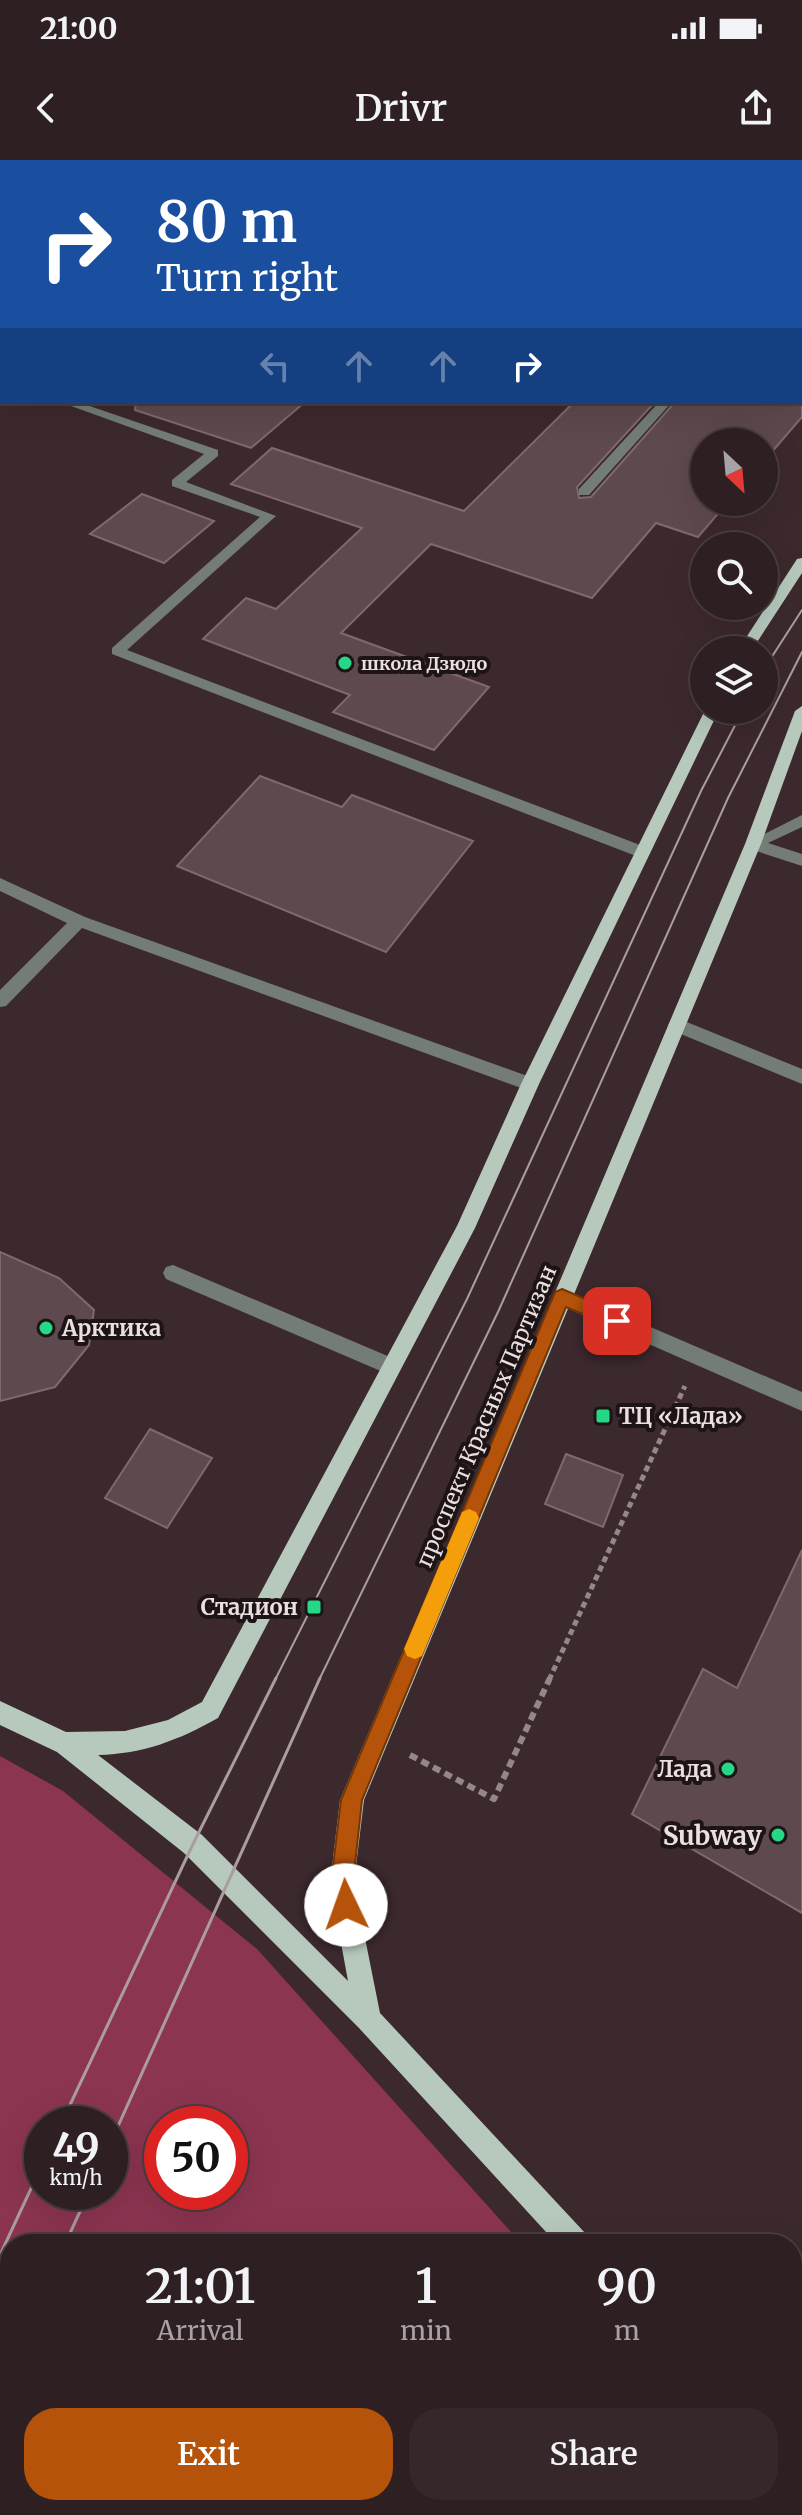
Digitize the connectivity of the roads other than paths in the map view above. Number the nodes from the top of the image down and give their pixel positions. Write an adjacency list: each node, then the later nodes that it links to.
1 (72, 404): 10 (street)
2 (664, 404): 3 (street)
3 (584, 492)
4 (802, 562): 5 (main road)
5 (754, 636)
6 (802, 711): 9 (main road, проспект Красных Партизан)
7 (705, 724): 10 (main road)
8 (802, 820): 9 (street)
9 (753, 844): 11 (street); 15 (main road, проспект Красных Партизан)
10 (642, 852): 17 (main road)
11 (802, 860)
12 (0, 884): 13 (street)
13 (79, 921): 14 (street); 17 (street)
14 (0, 1001)
15 (677, 1025): 16 (street); 19 (main road, проспект Красных Партизан)
16 (802, 1077)
17 (530, 1084): 20 (main road)
18 (173, 1273): 20 (street)
19 (562, 1297): 21 (street); 24 (main road, проспект Красных Партизан)
20 (390, 1366): 23 (main road)
21 (802, 1402)
22 (0, 1713): 23 (main road)
23 (65, 1744): 24 (main road)
24 (368, 2019): 25 (main road)
25 (567, 2234)

